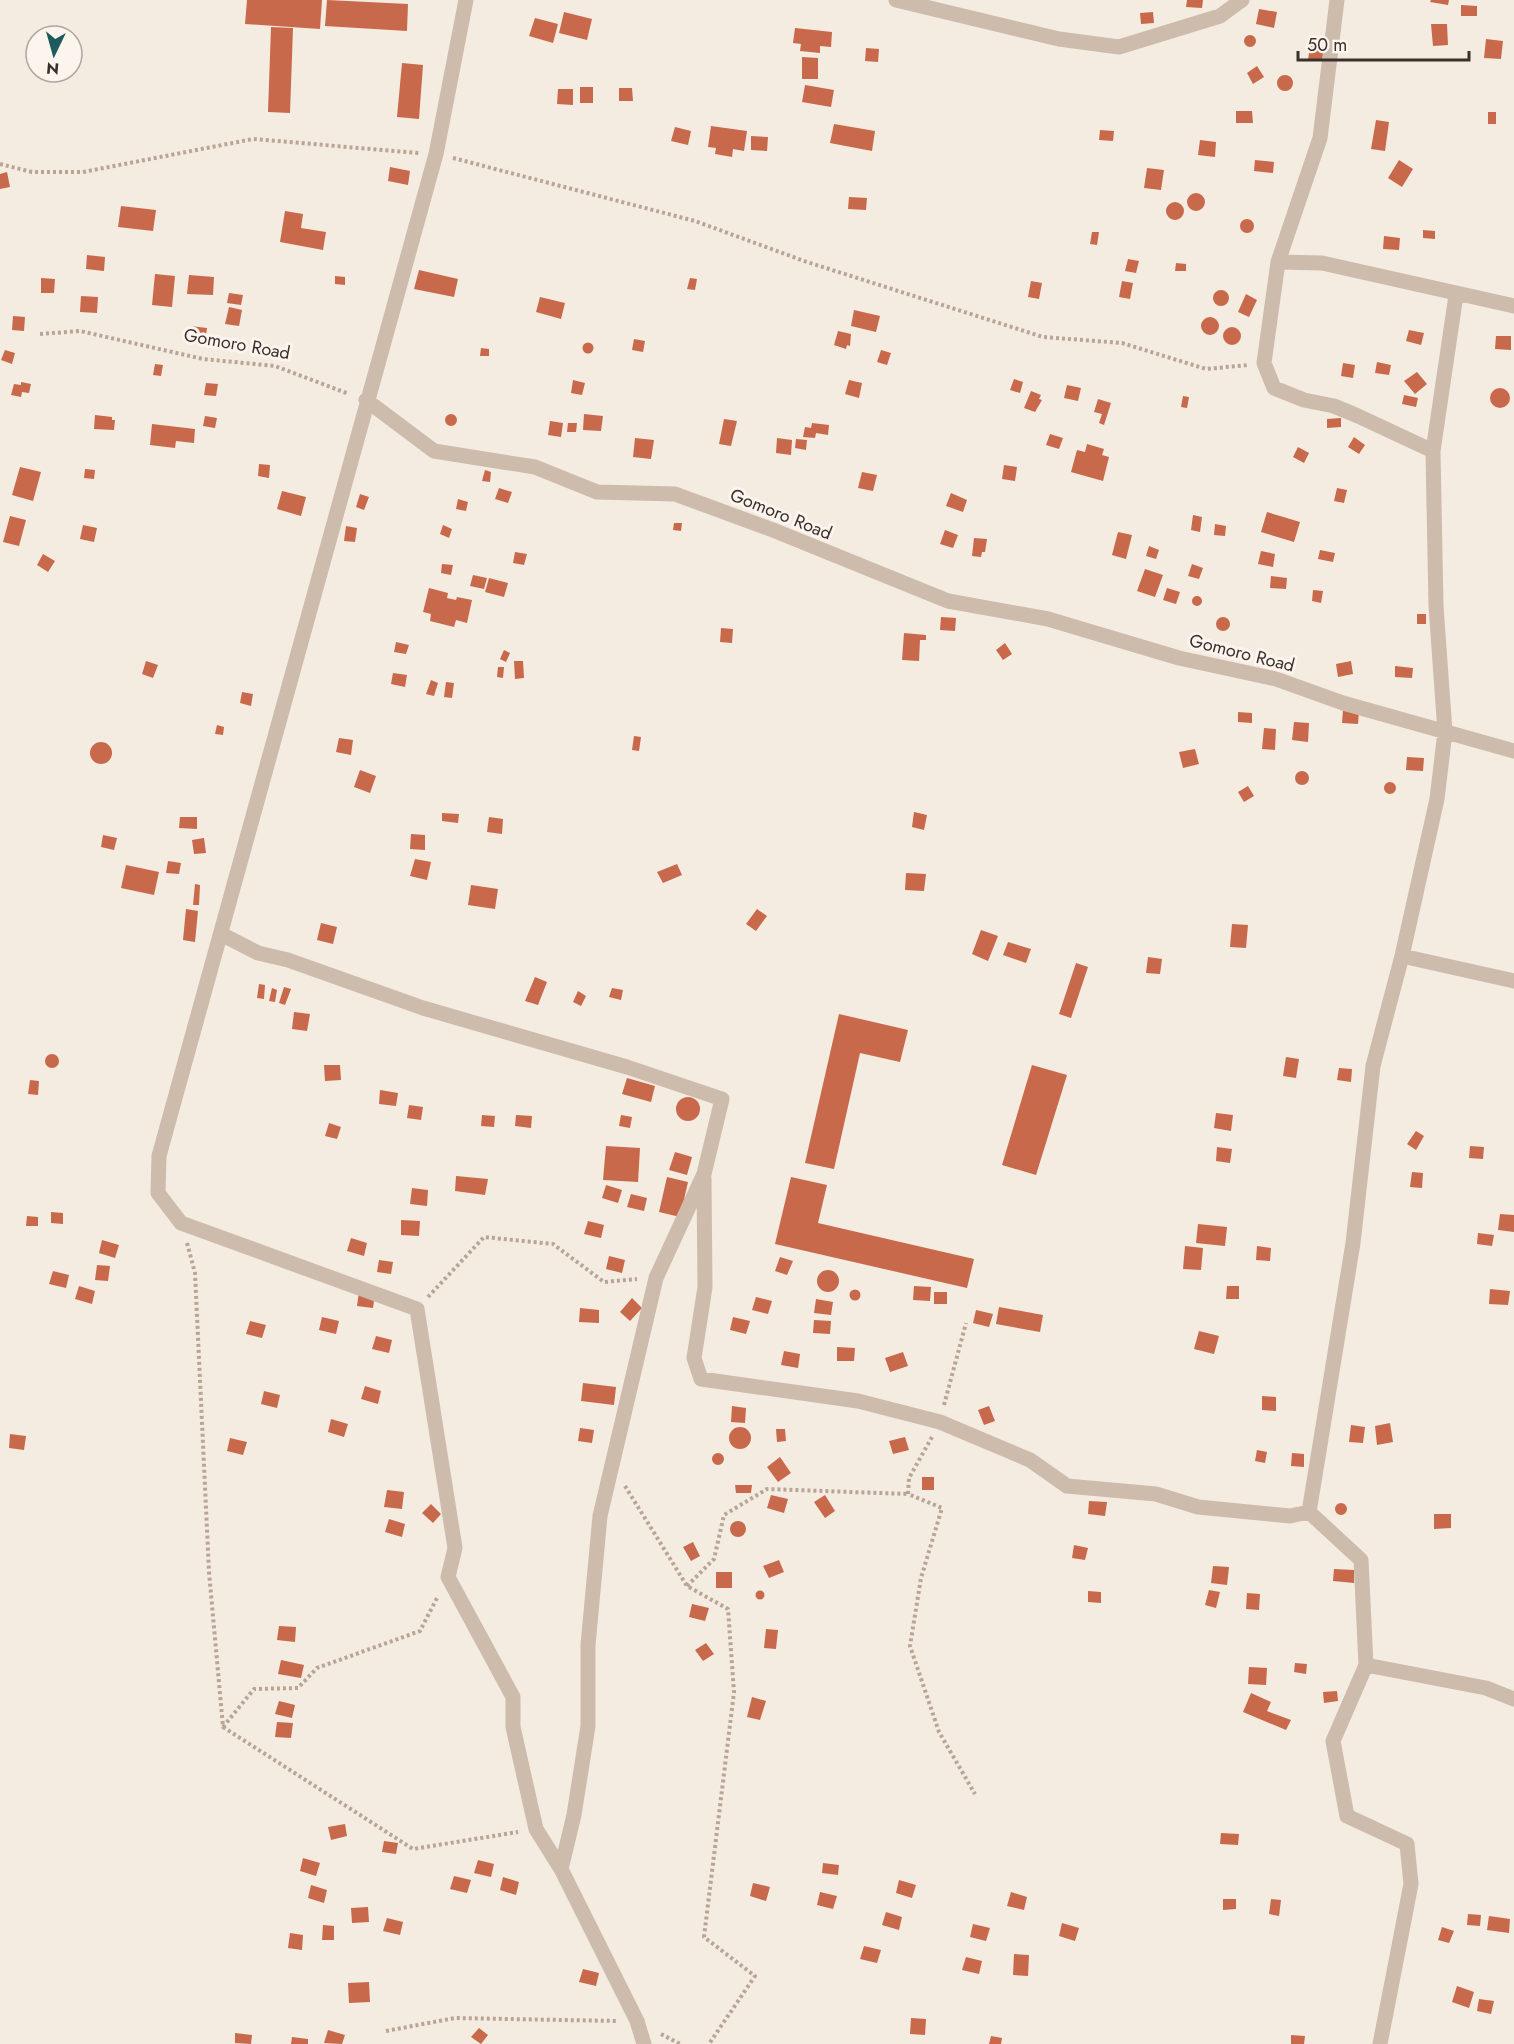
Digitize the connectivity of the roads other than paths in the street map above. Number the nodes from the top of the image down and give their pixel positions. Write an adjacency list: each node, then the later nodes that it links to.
1 (466, 0): 8 (street)
2 (896, 0): 3 (street)
3 (1242, 0)
4 (1337, 0): 5 (street)
5 (1278, 262): 6 (street); 9 (street)
6 (1456, 295): 7 (street); 9 (street)
7 (1514, 306)
8 (366, 400): 10 (street, Gomoro Road); 12 (street)
9 (1433, 451): 10 (street)
10 (1445, 732): 11 (street, Gomoro Road); 13 (street)
11 (1514, 751)
12 (221, 934): 15 (street); 19 (street)
13 (1402, 956): 14 (street); 16 (street)
14 (1514, 981)
15 (704, 1174): 16 (street); 19 (street)
16 (1309, 1512): 17 (street)
17 (1366, 1665): 18 (street); 21 (street)
18 (1514, 1699)
19 (561, 1869): 20 (street)
20 (644, 2044)
21 (1380, 2044)

